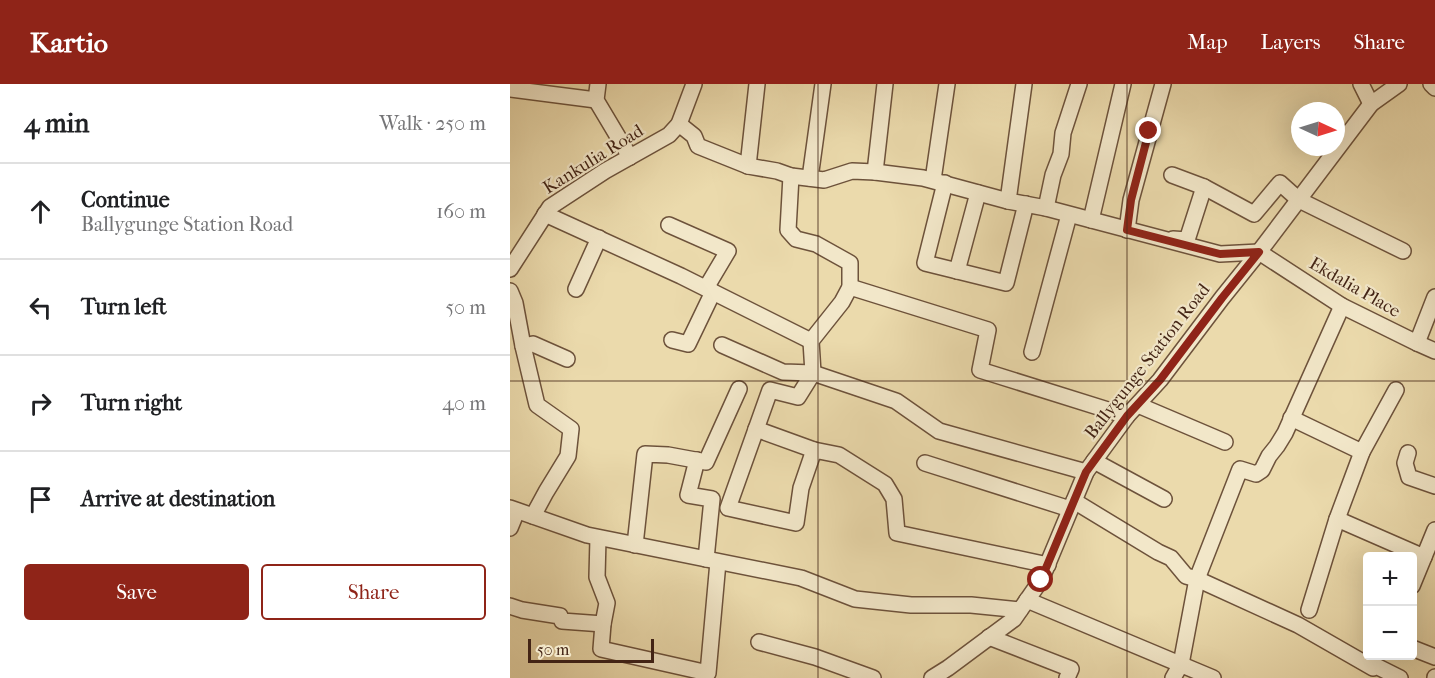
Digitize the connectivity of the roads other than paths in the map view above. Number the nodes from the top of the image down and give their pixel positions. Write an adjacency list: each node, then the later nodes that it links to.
1 (598, 84): 16 (street)
2 (694, 84): 18 (street)
3 (758, 84): 20 (street)
4 (823, 84): 24 (street)
5 (885, 84): 21 (street)
6 (947, 84): 25 (street)
7 (1024, 84): 29 (street)
8 (1079, 84): 31 (street)
9 (1124, 84): 34 (street)
10 (1163, 84): 36 (street)
11 (1361, 84): 17 (street)
12 (1399, 84): 17 (street, Ballygunge Station Road)
13 (1431, 84): 14 (street)
14 (1435, 88)
15 (510, 89): 16 (street)
16 (596, 100): 19 (street)
17 (1371, 104): 28 (street, Ballygunge Station Road)
18 (679, 124): 19 (street, Kankulia Road); 20 (street)
19 (630, 157): 32 (street, Kankulia Road)
20 (748, 166): 23 (street)
21 (875, 172): 24 (street); 25 (street)
22 (1172, 175): 26 (street)
23 (790, 177): 24 (street); 43 (street)
24 (810, 178)
25 (939, 182): 27 (street); 42 (street)
26 (1204, 187): 28 (street); 38 (street)
27 (978, 193): 29 (street); 42 (street)
28 (1299, 200): 39 (street); 40 (street, Ballygunge Station Road)
29 (1008, 201): 30 (street)
30 (1026, 204): 31 (street); 42 (street)
31 (1046, 208): 33 (street)
32 (545, 214): 37 (street); 41 (street, Kankulia Road)
33 (1069, 215): 34 (street); 55 (street)
34 (1091, 220): 36 (street)
35 (669, 225): 45 (street)
36 (1127, 230): 38 (street)
37 (599, 238): 44 (street); 45 (street)
38 (1172, 241): 40 (street)
39 (1403, 251)
40 (1259, 252): 48 (street, Ekdalia Place); 60 (street, Ballygunge Station Road)
41 (510, 269)
42 (957, 271)
43 (850, 287): 50 (street); 60 (street)
44 (576, 289)
45 (709, 290): 49 (street); 50 (street)
46 (510, 291): 53 (street)
47 (1435, 297): 51 (street)
48 (1342, 306): 51 (street, Ekdalia Place); 61 (street)
49 (672, 340)
50 (811, 341): 57 (street)
51 (1417, 344): 54 (street, Ekdalia Place)
52 (722, 345): 57 (street)
53 (523, 346): 56 (street); 74 (street)
54 (1435, 351)
55 (1032, 352)
56 (567, 359)
57 (813, 373): 62 (street); 69 (street)
58 (739, 388): 67 (street)
59 (1396, 390): 65 (street)
60 (1132, 410): 63 (street); 69 (street, Ballygunge Station Road)
61 (1291, 418): 65 (street); 84 (street)
62 (756, 429): 64 (street); 64 (street)
63 (1225, 442)
64 (814, 450): 82 (street)
65 (1362, 452): 75 (street)
66 (1408, 453): 70 (street)
67 (697, 460): 79 (street); 81 (street)
68 (925, 463): 72 (street)
69 (1090, 466): 71 (street); 72 (street, Ballygunge Station Road)
70 (1435, 486)
71 (1164, 499)
72 (1072, 505): 82 (street, Ballygunge Station Road); 84 (street)
73 (513, 509): 74 (street); 76 (street)
74 (534, 516): 78 (street)
75 (1337, 519): 80 (street); 87 (street)
76 (510, 528)
77 (1435, 530): 80 (street)
78 (598, 538): 79 (street); 88 (street)
79 (635, 545): 81 (street)
80 (1424, 557): 83 (street)
81 (712, 561): 85 (street); 88 (street)
82 (1048, 565): 85 (street, Ballygunge Station Road)
83 (1417, 575)
84 (1197, 579): 93 (street); 99 (street)
85 (1023, 605): 89 (street, Ballygunge Station Road); 93 (street)
86 (510, 606): 88 (street)
87 (1309, 610)
88 (603, 624)
89 (989, 637): 95 (street, Ballygunge Station Road); 96 (street)
90 (759, 642): 94 (street)
91 (1417, 650): 92 (street)
92 (1435, 657)
93 (1180, 664): 97 (street); 98 (street)
94 (873, 678)
95 (932, 678)
96 (1067, 678)
97 (1173, 678)
98 (1213, 678)
99 (1400, 678)

